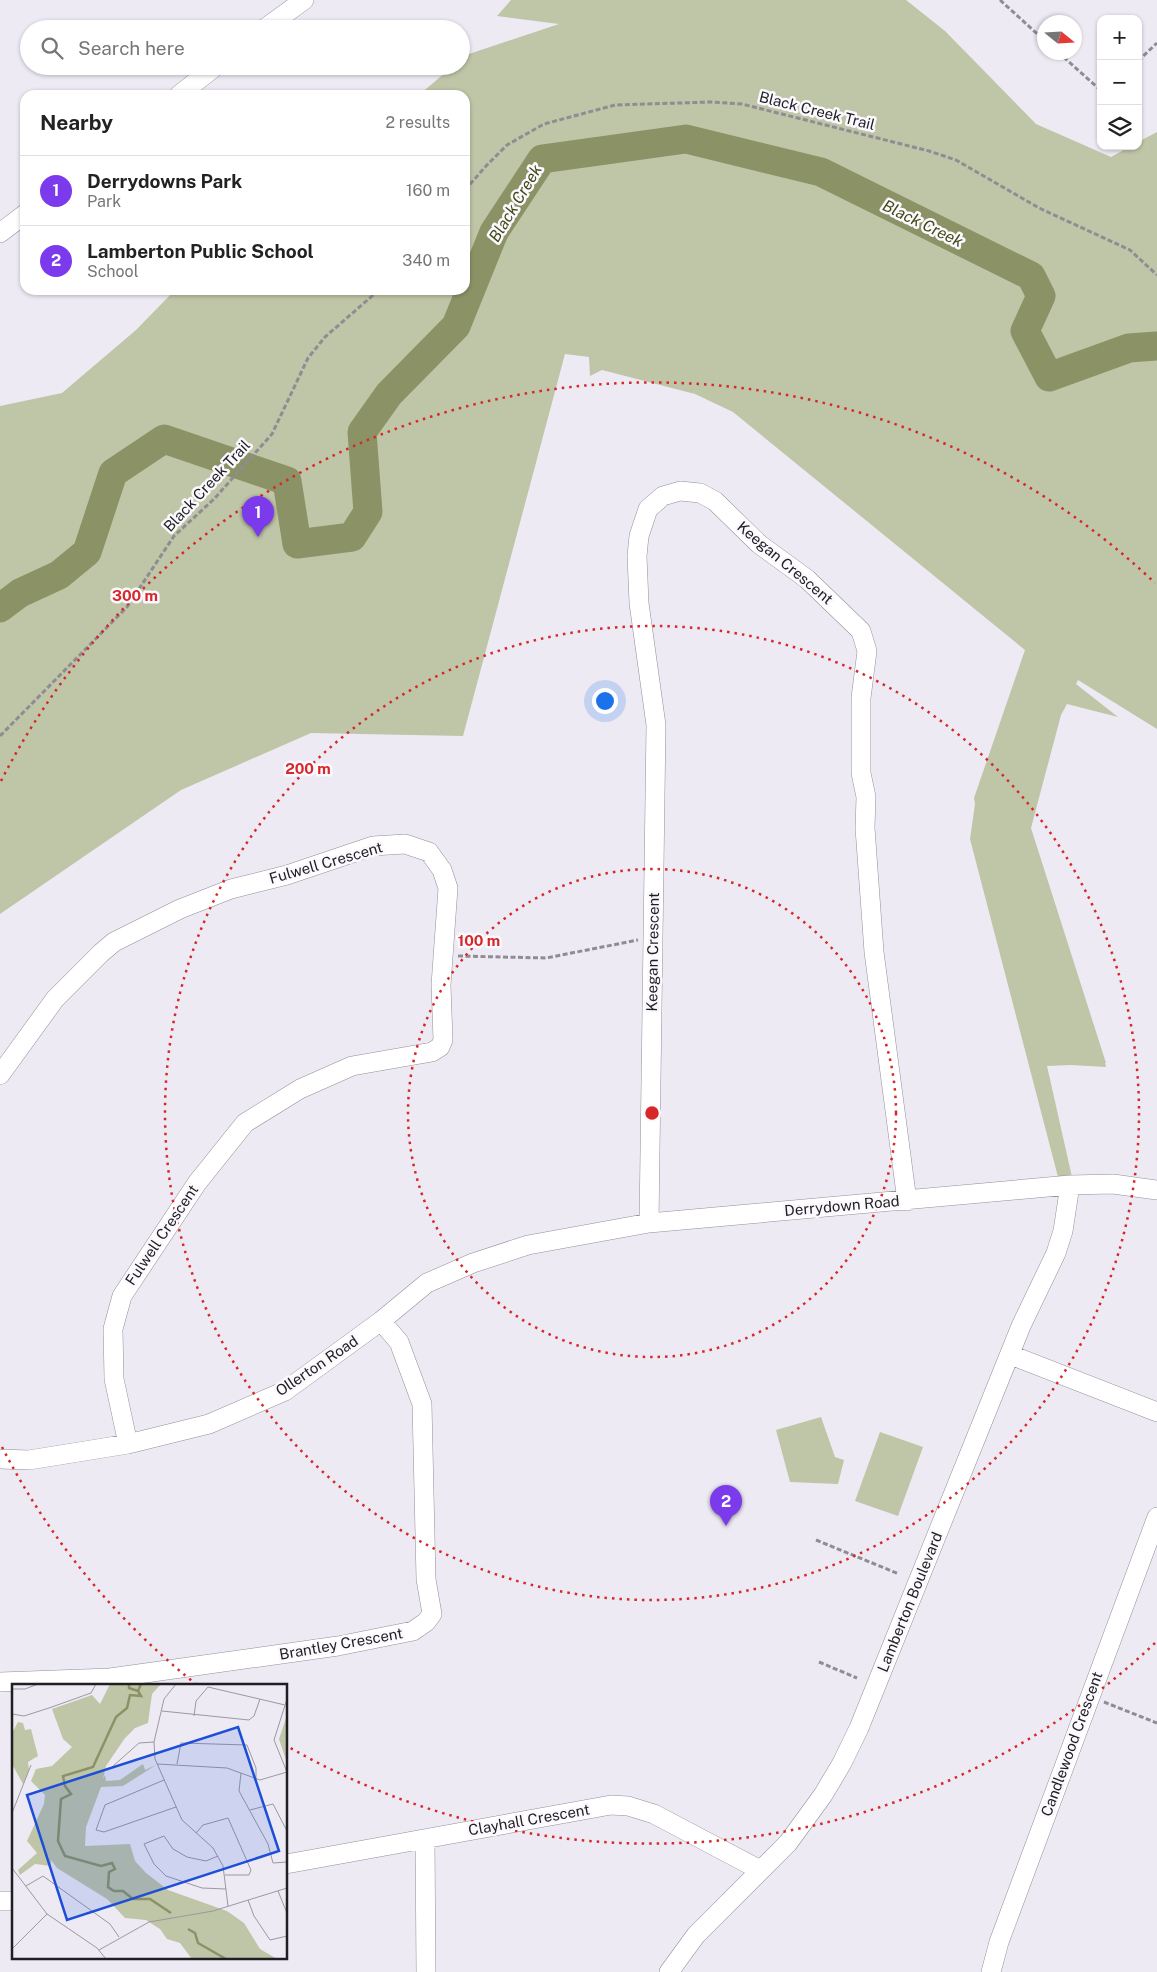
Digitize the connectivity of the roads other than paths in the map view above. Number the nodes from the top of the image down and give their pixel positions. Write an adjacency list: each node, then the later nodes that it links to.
1 (304, 0): 2 (street)
2 (276, 20)
3 (204, 75): 4 (street)
4 (185, 90)
5 (20, 218): 6 (street)
6 (0, 233)
7 (0, 1075): 16 (street, Fulwell Crescent)
8 (1070, 1185): 9 (street, Derrydown Road); 10 (street, Derrydown Road); 14 (street, Lamberton Boulevard)
9 (1157, 1190)
10 (907, 1201): 11 (street, Derrydown Road); 11 (street, Keegan Crescent)
11 (649, 1223): 12 (street, Derrydown Road)
12 (528, 1245): 13 (street, Ollerton Road)
13 (381, 1321): 16 (street, Ollerton Road); 19 (street, Brantley Crescent)
14 (1011, 1355): 15 (street); 22 (street, Lamberton Boulevard)
15 (1157, 1412)
16 (128, 1444): 17 (street, Ollerton Road)
17 (0, 1459)
18 (1157, 1517): 25 (street, Candlewood Crescent)
19 (0, 1682)
20 (425, 1839): 21 (street, Clayhall Crescent); 22 (street, Clayhall Crescent); 23 (street)
21 (288, 1864)
22 (760, 1870): 24 (street, Lamberton Boulevard)
23 (426, 1972)
24 (669, 1972)
25 (991, 1972)

